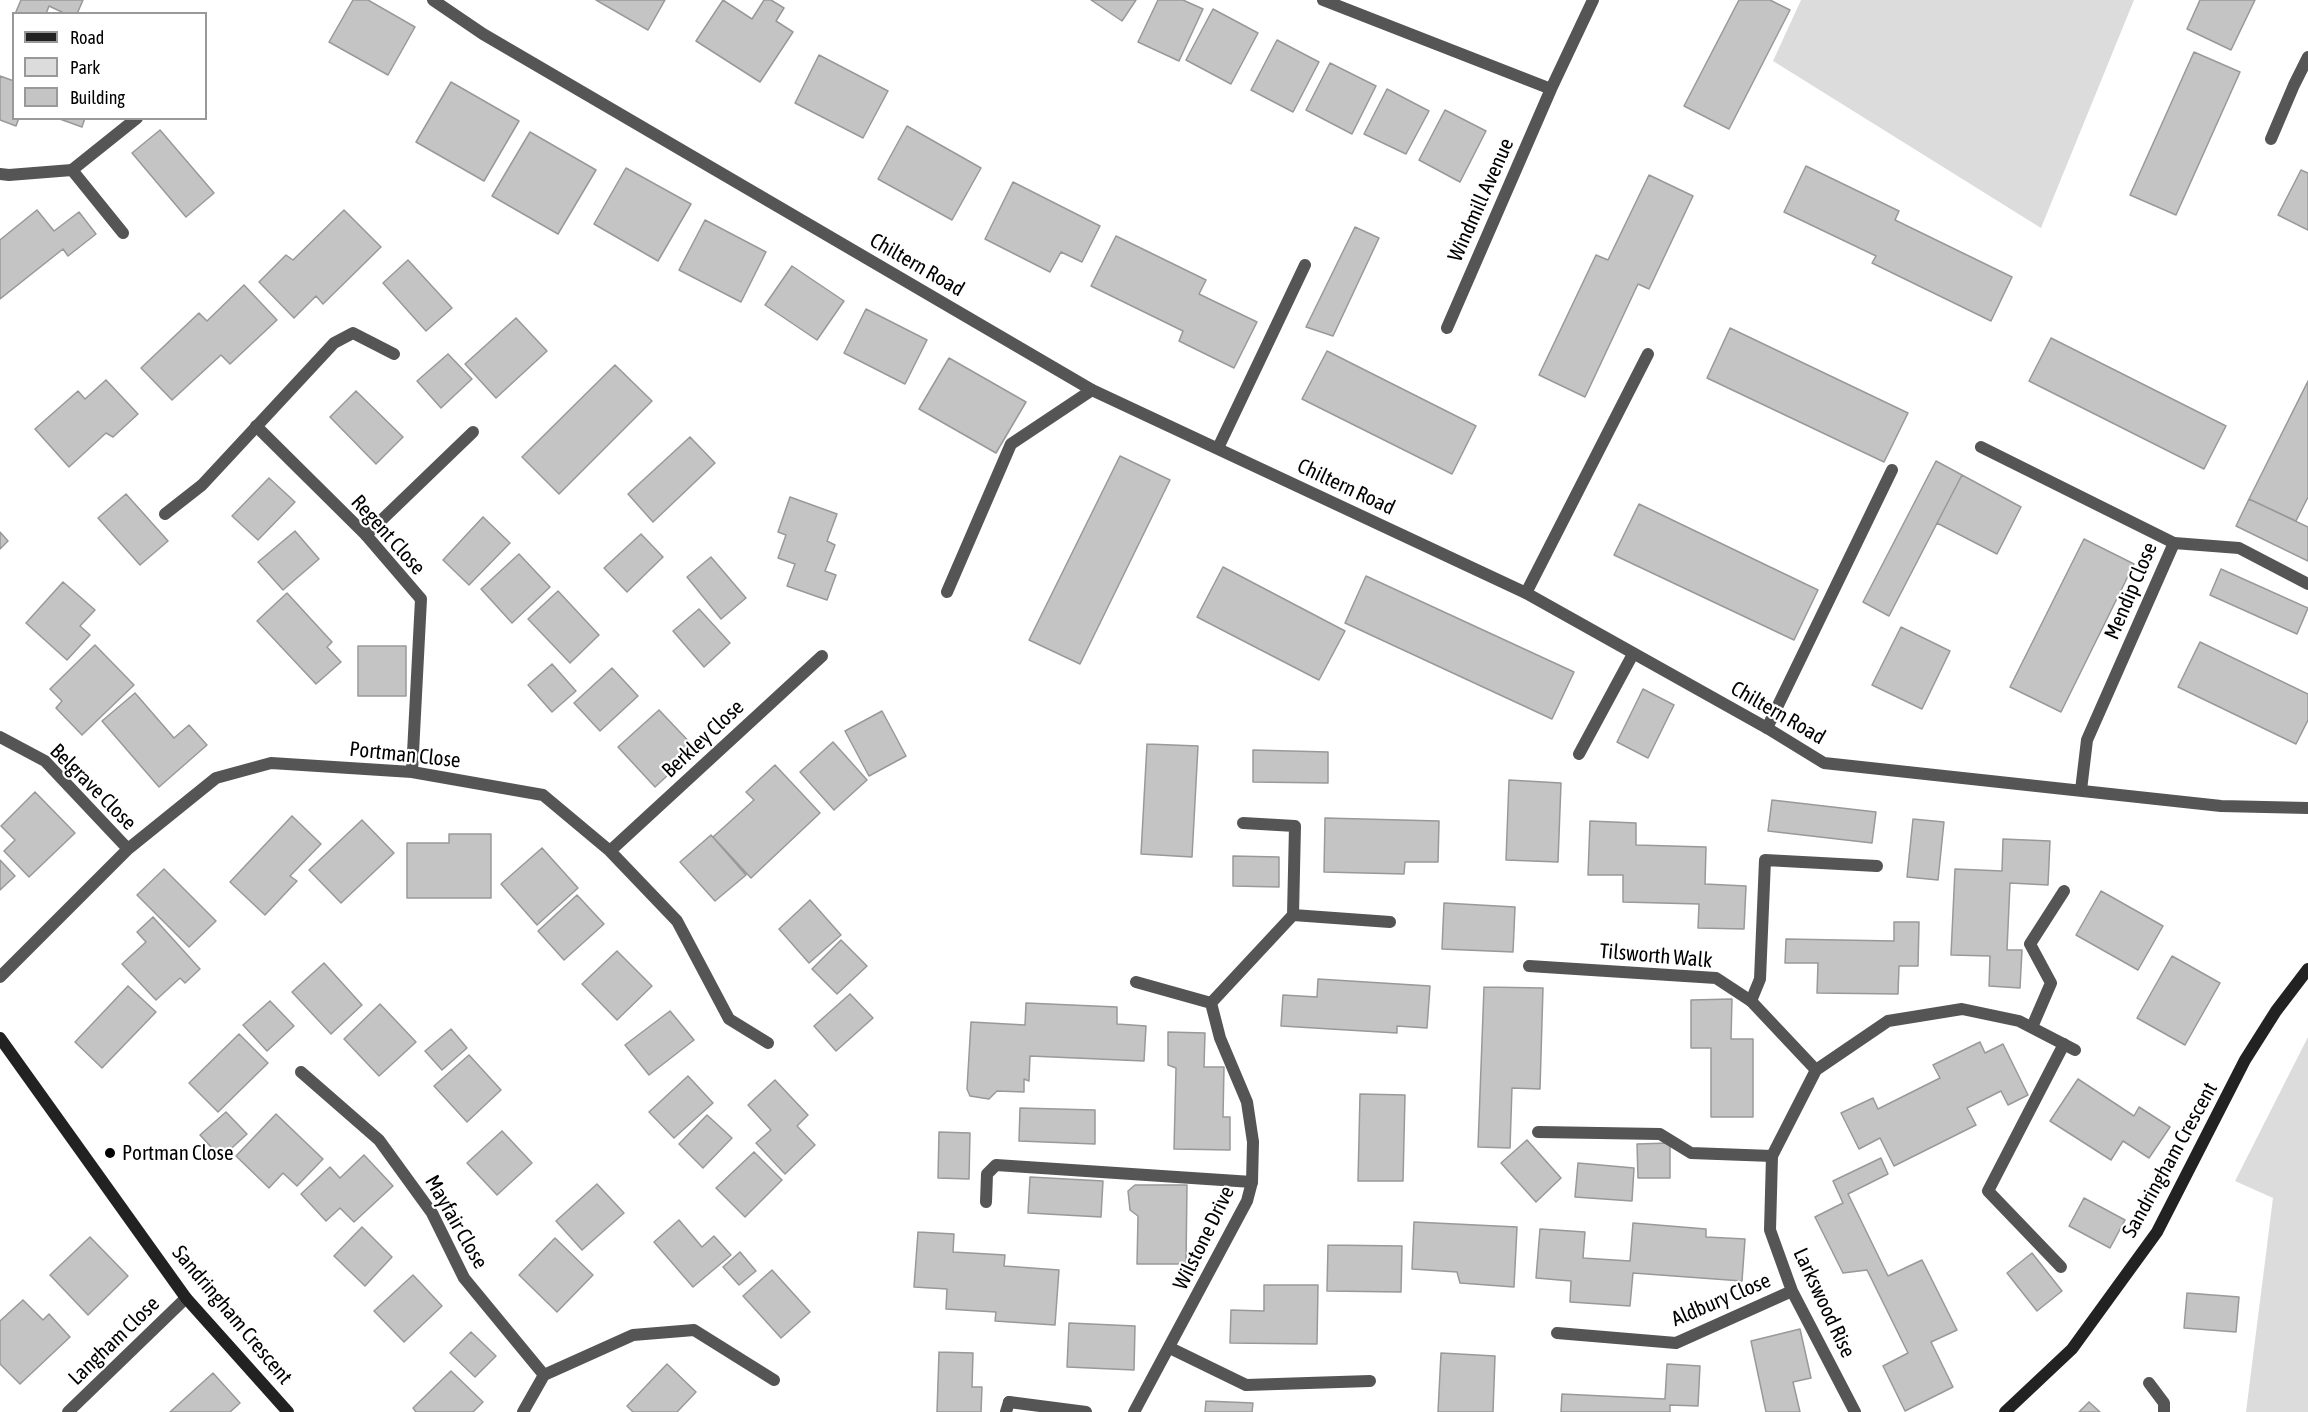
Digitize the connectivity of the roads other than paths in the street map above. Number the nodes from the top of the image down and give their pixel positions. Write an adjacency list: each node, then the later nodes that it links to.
1 (433, 0): 15 (street, Chiltern Road)
2 (1323, 0): 5 (street)
3 (1593, 0): 5 (street, Windmill Avenue)
4 (2308, 57): 7 (street)
5 (1551, 89): 12 (street, Windmill Avenue)
6 (134, 120): 8 (street)
7 (2271, 139)
8 (72, 170): 9 (street); 10 (street)
9 (0, 174)
10 (123, 233)
11 (1305, 265): 19 (street)
12 (1447, 328)
13 (394, 354): 16 (street)
14 (1648, 354): 26 (street)
15 (1092, 390): 19 (street, Chiltern Road); 25 (street)
16 (255, 426): 21 (street); 22 (street, Regent Close)
17 (473, 432): 22 (street)
18 (1981, 447): 23 (street, Mendip Close)
19 (1218, 448): 26 (street, Chiltern Road)
20 (1892, 470): 29 (street)
21 (165, 514)
22 (366, 535): 32 (street, Regent Close)
23 (2174, 543): 24 (street); 33 (street, Mendip Close)
24 (2308, 584)
25 (947, 592)
26 (1526, 592): 27 (street, Chiltern Road)
27 (1633, 654): 29 (street, Chiltern Road); 31 (street)
28 (822, 656): 37 (street, Berkley Close)
29 (1767, 728): 33 (street, Chiltern Road)
30 (0, 737): 36 (street, Belgrave Close)
31 (1579, 754)
32 (412, 772): 36 (street, Portman Close); 37 (street, Portman Close)
33 (2081, 790): 34 (street, Chiltern Road)
34 (2308, 808)
35 (1243, 823): 40 (street)
36 (128, 849): 44 (street, Portman Close)
37 (610, 851): 50 (street, Portman Close)
38 (1877, 866): 46 (street)
39 (2064, 891): 48 (street)
40 (1293, 915): 41 (street); 47 (street)
41 (1390, 922)
42 (1529, 966): 46 (street, Tilsworth Walk)
43 (2308, 969): 73 (street, Sandringham Crescent)
44 (0, 977)
45 (1136, 982): 47 (street)
46 (1751, 1001): 51 (street, Tilsworth Walk)
47 (1212, 1003): 55 (street, Wilstone Drive)
48 (2032, 1027): 51 (street, Larkswood Rise); 57 (street, Larkswood Rise)
49 (0, 1038): 59 (street, Sandringham Crescent)
50 (768, 1043)
51 (1816, 1070): 54 (street, Larkswood Rise)
52 (301, 1072): 62 (street, Mayfair Close)
53 (1538, 1132): 54 (street)
54 (1772, 1156): 58 (street, Larkswood Rise)
55 (1252, 1182): 56 (street); 61 (street, Wilstone Drive)
56 (986, 1202)
57 (2061, 1268)
58 (1792, 1291): 60 (street, Aldbury Close); 72 (street, Larkswood Rise)
59 (186, 1298): 67 (street, Langham Close); 68 (street, Sandringham Crescent)
60 (1557, 1333)
61 (1170, 1348): 64 (street); 71 (street, Wilstone Drive)
62 (544, 1375): 63 (street); 69 (street)
63 (774, 1380)
64 (1370, 1381)
65 (2149, 1383): 74 (street)
66 (1008, 1407): 70 (street)
67 (68, 1412)
68 (288, 1412)
69 (523, 1412)
70 (1086, 1412)
71 (1134, 1412)
72 (1854, 1412)
73 (2005, 1412)
74 (2164, 1412)

